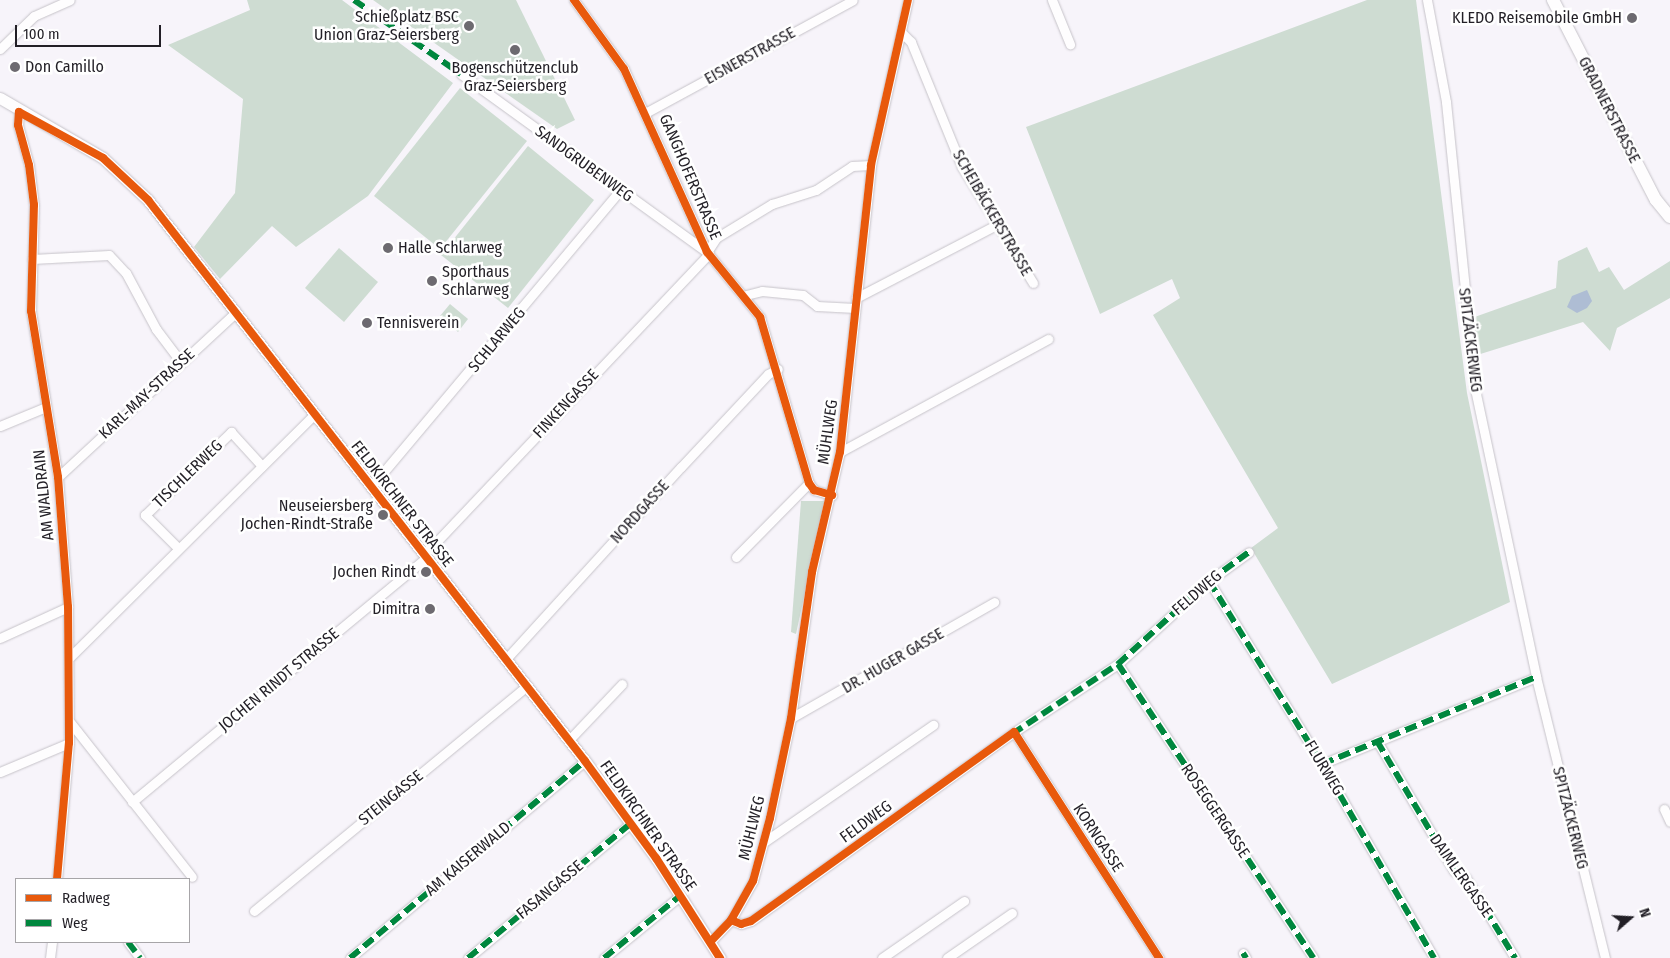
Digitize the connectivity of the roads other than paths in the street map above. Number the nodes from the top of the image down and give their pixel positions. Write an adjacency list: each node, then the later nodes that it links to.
1 (70, 0): 10 (street)
2 (574, 0): 14 (street, GANGHOFERSTRASSE)
3 (852, 0): 14 (street, EISNERSTRASSE)
4 (908, 0): 8 (street, MÜHLWEG)
5 (1052, 0): 9 (street)
6 (1427, 0): 49 (street, SPITZÄCKERWEG)
7 (1553, 0): 17 (main road, GRADNERSTRASSE)
8 (902, 33): 15 (street, MÜHLWEG); 18 (street, SCHEIBÄCKERSTRASSE)
9 (1070, 44)
10 (0, 49)
11 (461, 74): 16 (street, SANDGRUBENWEG)
12 (0, 98): 13 (street, FELDKIRCHNER STRASSE)
13 (19, 112): 20 (street, AM WALDRAIN); 25 (street, FELDKIRCHNER STRASSE)
14 (647, 112): 19 (street, GANGHOFERSTRASSE)
15 (871, 165): 19 (street, GANGHOFERSTRASSE); 23 (street, MÜHLWEG)
16 (620, 190): 19 (street, SANDGRUBENWEG); 36 (street, SCHLARWEG)
17 (1670, 217)
18 (998, 224): 21 (street, SCHEIBÄCKERSTRASSE); 23 (street)
19 (708, 253): 22 (street, GANGHOFERSTRASSE); 40 (street, FINKENGASSE)
20 (32, 259): 27 (street); 29 (street, AM WALDRAIN)
21 (1033, 283)
22 (746, 296): 24 (street); 28 (street, GANGHOFERSTRASSE)
23 (856, 298): 24 (street, MÜHLWEG)
24 (855, 308): 32 (street, MÜHLWEG)
25 (236, 312): 27 (street, KARL-MAY-STRASSE); 30 (street, FELDKIRCHNER STRASSE)
26 (1048, 339): 32 (street, MÜHLWEG)
27 (181, 362): 34 (street, KARL-MAY-STRASSE)
28 (778, 369): 35 (street, GANGHOFERSTRASSE); 47 (street, NORDGASSE)
29 (46, 407): 31 (street); 34 (street, AM WALDRAIN)
30 (315, 414): 33 (street); 36 (street, FELDKIRCHNER STRASSE)
31 (0, 426)
32 (840, 452): 37 (street, MÜHLWEG)
33 (262, 466): 38 (street); 38 (street, TISCHLERWEG)
34 (58, 477): 44 (street, AM WALDRAIN)
35 (809, 483): 37 (street); 41 (street)
36 (371, 487): 40 (street, FELDKIRCHNER STRASSE)
37 (832, 495): 52 (street, MÜHLWEG)
38 (178, 548): 46 (street)
39 (1249, 552): 42 (street, FELDWEG)
40 (425, 557): 47 (street, FELDKIRCHNER STRASSE); 62 (street, JOCHEN RINDT STRASSE)
41 (736, 557)
42 (1209, 581): 48 (street, FELDWEG); 60 (street, FLURWEG)
43 (994, 602): 52 (street, DR. HUGER GASSE)
44 (68, 607): 45 (street); 46 (street, AM WALDRAIN)
45 (0, 638)
46 (70, 657): 53 (street, AM WALDRAIN)
47 (506, 659): 51 (street, FELDKIRCHNER STRASSE)
48 (1118, 664): 55 (street, FELDWEG); 87 (street, ROSEGGERGASSE)
49 (1536, 677): 57 (street); 90 (street, SPITZÄCKERWEG)
50 (622, 684): 56 (street)
51 (527, 686): 56 (street, FELDKIRCHNER STRASSE); 71 (street, STEINGASSE)
52 (791, 718): 66 (street, MÜHLWEG)
53 (70, 722): 58 (street, AM WALDRAIN); 62 (street)
54 (933, 725): 66 (street)
55 (1014, 732): 73 (street, FELDWEG); 86 (street, KORNGASSE)
56 (569, 740): 59 (street, FELDKIRCHNER STRASSE)
57 (1377, 741): 60 (street); 89 (street, DAIMLERGASSE)
58 (69, 743): 61 (street); 68 (street, AM WALDRAIN)
59 (585, 761): 65 (street, FELDKIRCHNER STRASSE); 80 (street, AM KAISERWALD)
60 (1322, 764): 88 (street, FLURWEG)
61 (0, 772)
62 (132, 802): 67 (street)
63 (1664, 809): 64 (street)
64 (1670, 822)
65 (631, 823): 69 (street, FELDKIRCHNER STRASSE); 81 (street, FASANGASSE)
66 (764, 842): 73 (street, MÜHLWEG)
67 (192, 877)
68 (57, 878)
69 (681, 895): 74 (street, FELDKIRCHNER STRASSE); 77 (street)
70 (964, 901): 84 (street)
71 (254, 911)
72 (1012, 913): 85 (street)
73 (731, 920): 74 (street, MÜHLWEG)
74 (711, 941): 83 (street, FELDKIRCHNER STRASSE)
75 (52, 943): 78 (street)
76 (129, 943): 79 (street)
77 (616, 954): 82 (street)
78 (50, 958)
79 (140, 958)
80 (350, 958)
81 (468, 958)
82 (604, 958)
83 (720, 958)
84 (882, 958)
85 (947, 958)
86 (1159, 958)
87 (1313, 958)
88 (1434, 958)
89 (1515, 958)
90 (1605, 958)

